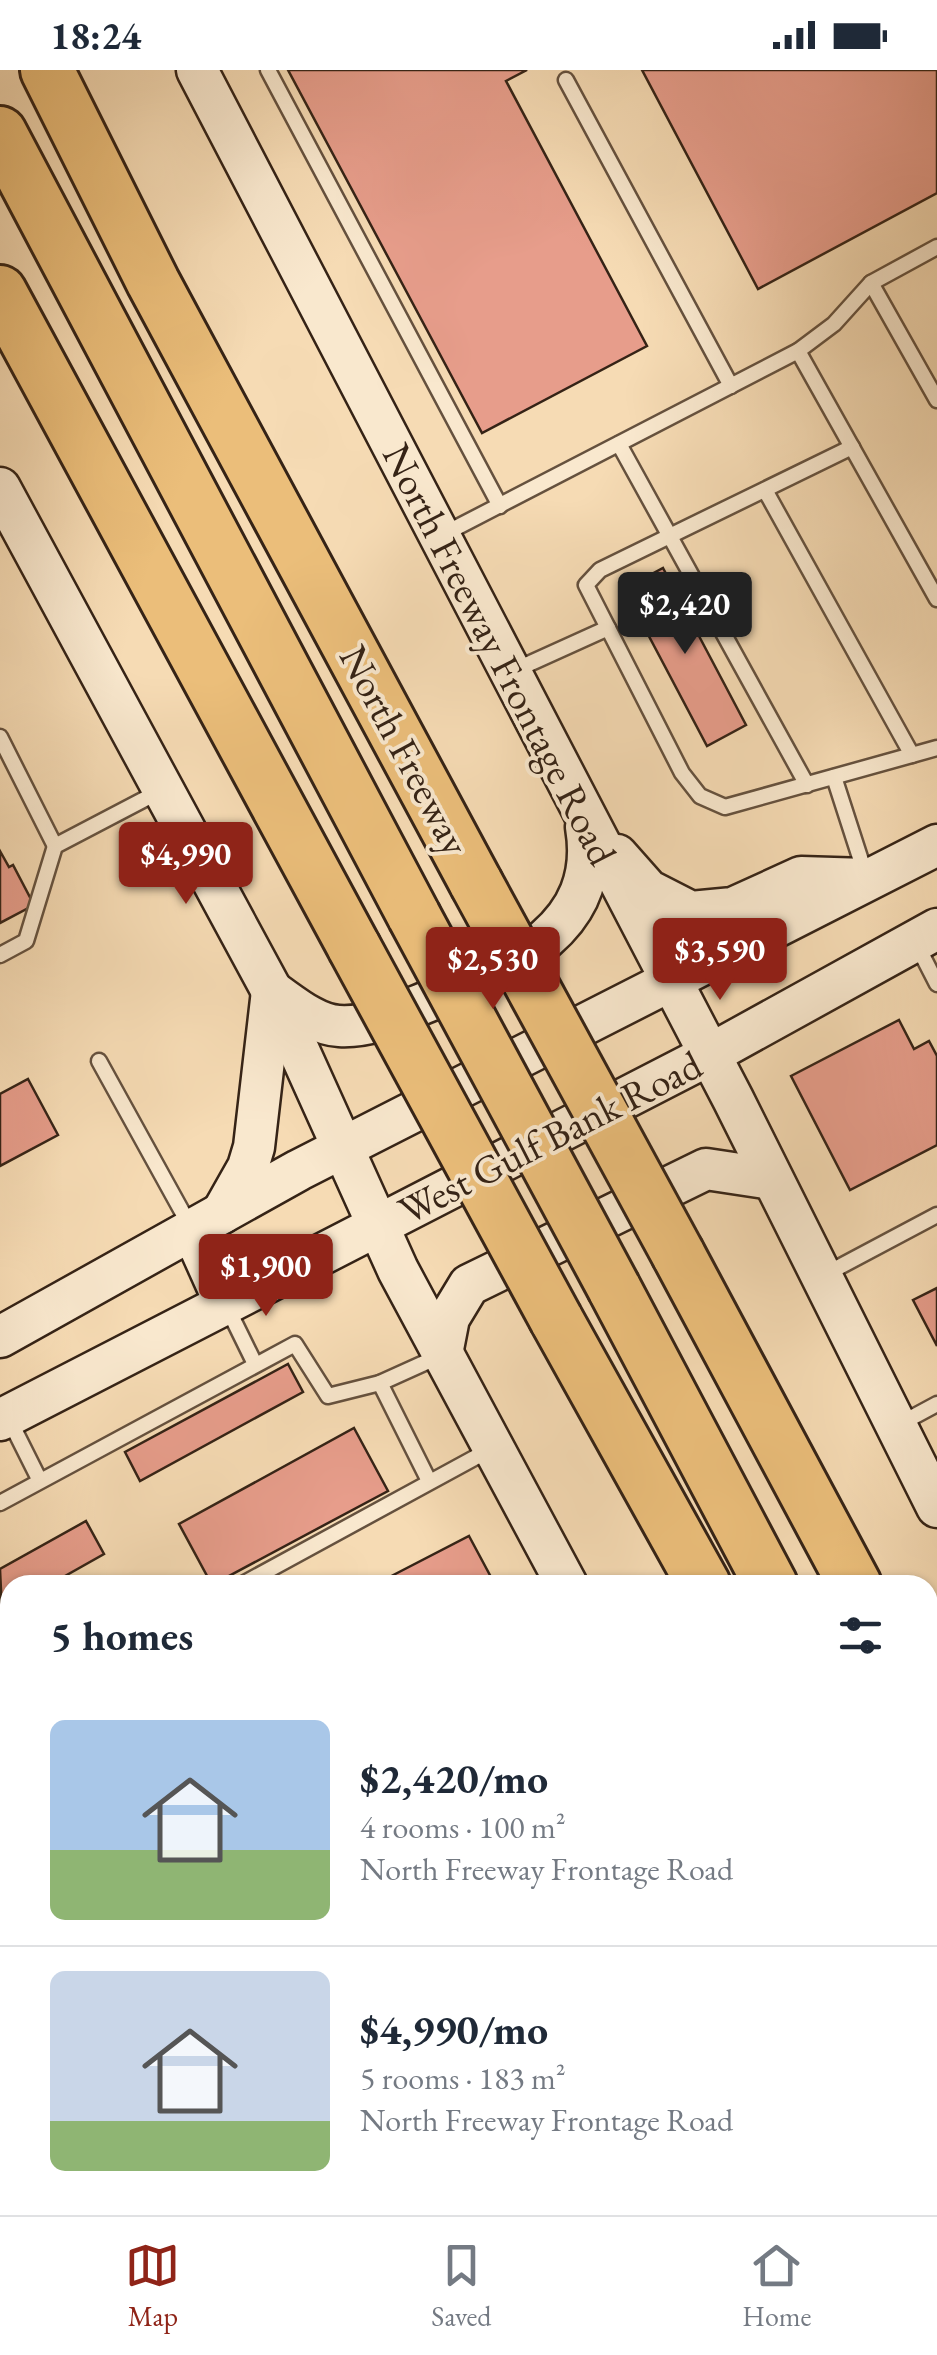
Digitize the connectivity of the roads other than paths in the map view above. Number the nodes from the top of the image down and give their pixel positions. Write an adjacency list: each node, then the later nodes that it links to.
1 (47, 70): 8 (highway, North Freeway)
2 (76, 70): 8 (highway)
3 (198, 70): 19 (main road, North Freeway Frontage Road)
4 (268, 70): 18 (lane)
5 (566, 80): 12 (lane)
6 (0, 133): 63 (highway, North Freeway, bridge)
7 (937, 247): 9 (lane)
8 (152, 282): 64 (highway, North Freeway, bridge)
9 (872, 282): 11 (lane); 13 (lane)
10 (0, 292): 62 (highway, bridge)
11 (798, 351): 12 (lane); 15 (lane)
12 (731, 386): 14 (lane)
13 (937, 400)
14 (620, 444): 18 (lane); 20 (lane)
15 (852, 448): 17 (lane); 21 (lane)
16 (0, 488): 29 (main road)
17 (765, 490): 20 (lane); 26 (lane)
18 (500, 506): 19 (lane)
19 (440, 537): 23 (main road, North Freeway Frontage Road)
20 (671, 537): 22 (lane); 28 (lane)
21 (937, 599)
22 (608, 628): 23 (lane); 28 (lane)
23 (510, 673): 30 (main road, North Freeway Frontage Road)
24 (0, 737): 32 (lane)
25 (937, 748): 26 (lane)
26 (912, 755): 27 (lane)
27 (834, 777): 28 (lane); 33 (lane)
28 (806, 784)
29 (162, 790): 32 (lane); 38 (main road)
30 (585, 818): 33 (main road); 36 (main road, North Freeway Frontage Road); 38 (main road)
31 (937, 845): 33 (main road, West Gulf Bank Road)
32 (55, 846): 35 (lane)
33 (867, 878): 36 (main road, West Gulf Bank Road)
34 (925, 934): 37 (lane); 39 (main road, West Gulf Bank Road)
35 (0, 955)
36 (670, 983): 39 (main road, North Freeway Frontage Road); 41 (main road, West Gulf Bank Road)
37 (937, 984)
38 (272, 991): 41 (main road); 44 (main road)
39 (708, 1056): 42 (main road, North Freeway Frontage Road); 45 (main road, West Gulf Bank Road)
40 (98, 1060): 44 (lane)
41 (345, 1146): 44 (main road, West Gulf Bank Road); 45 (main road)
42 (772, 1179): 46 (main road, North Freeway Frontage Road); 49 (main road)
43 (937, 1214): 46 (lane)
44 (207, 1224): 47 (main road); 48 (main road, West Gulf Bank Road)
45 (378, 1226): 47 (main road, West Gulf Bank Road); 49 (main road)
46 (821, 1276): 54 (main road, North Freeway Frontage Road)
47 (224, 1301): 50 (lane); 53 (main road, West Gulf Bank Road)
48 (0, 1337)
49 (442, 1354): 51 (lane); 55 (main road)
50 (254, 1362): 51 (lane); 56 (lane)
51 (380, 1384): 57 (lane)
52 (937, 1404): 54 (lane)
53 (4, 1418): 56 (lane)
54 (897, 1425): 59 (main road, North Freeway Frontage Road)
55 (494, 1448): 57 (lane); 61 (main road)
56 (39, 1479): 58 (lane)
57 (429, 1481): 60 (lane)
58 (0, 1504)
59 (937, 1507)
60 (259, 1575)
61 (562, 1575)
62 (698, 1575)
63 (766, 1575)
64 (850, 1575)

